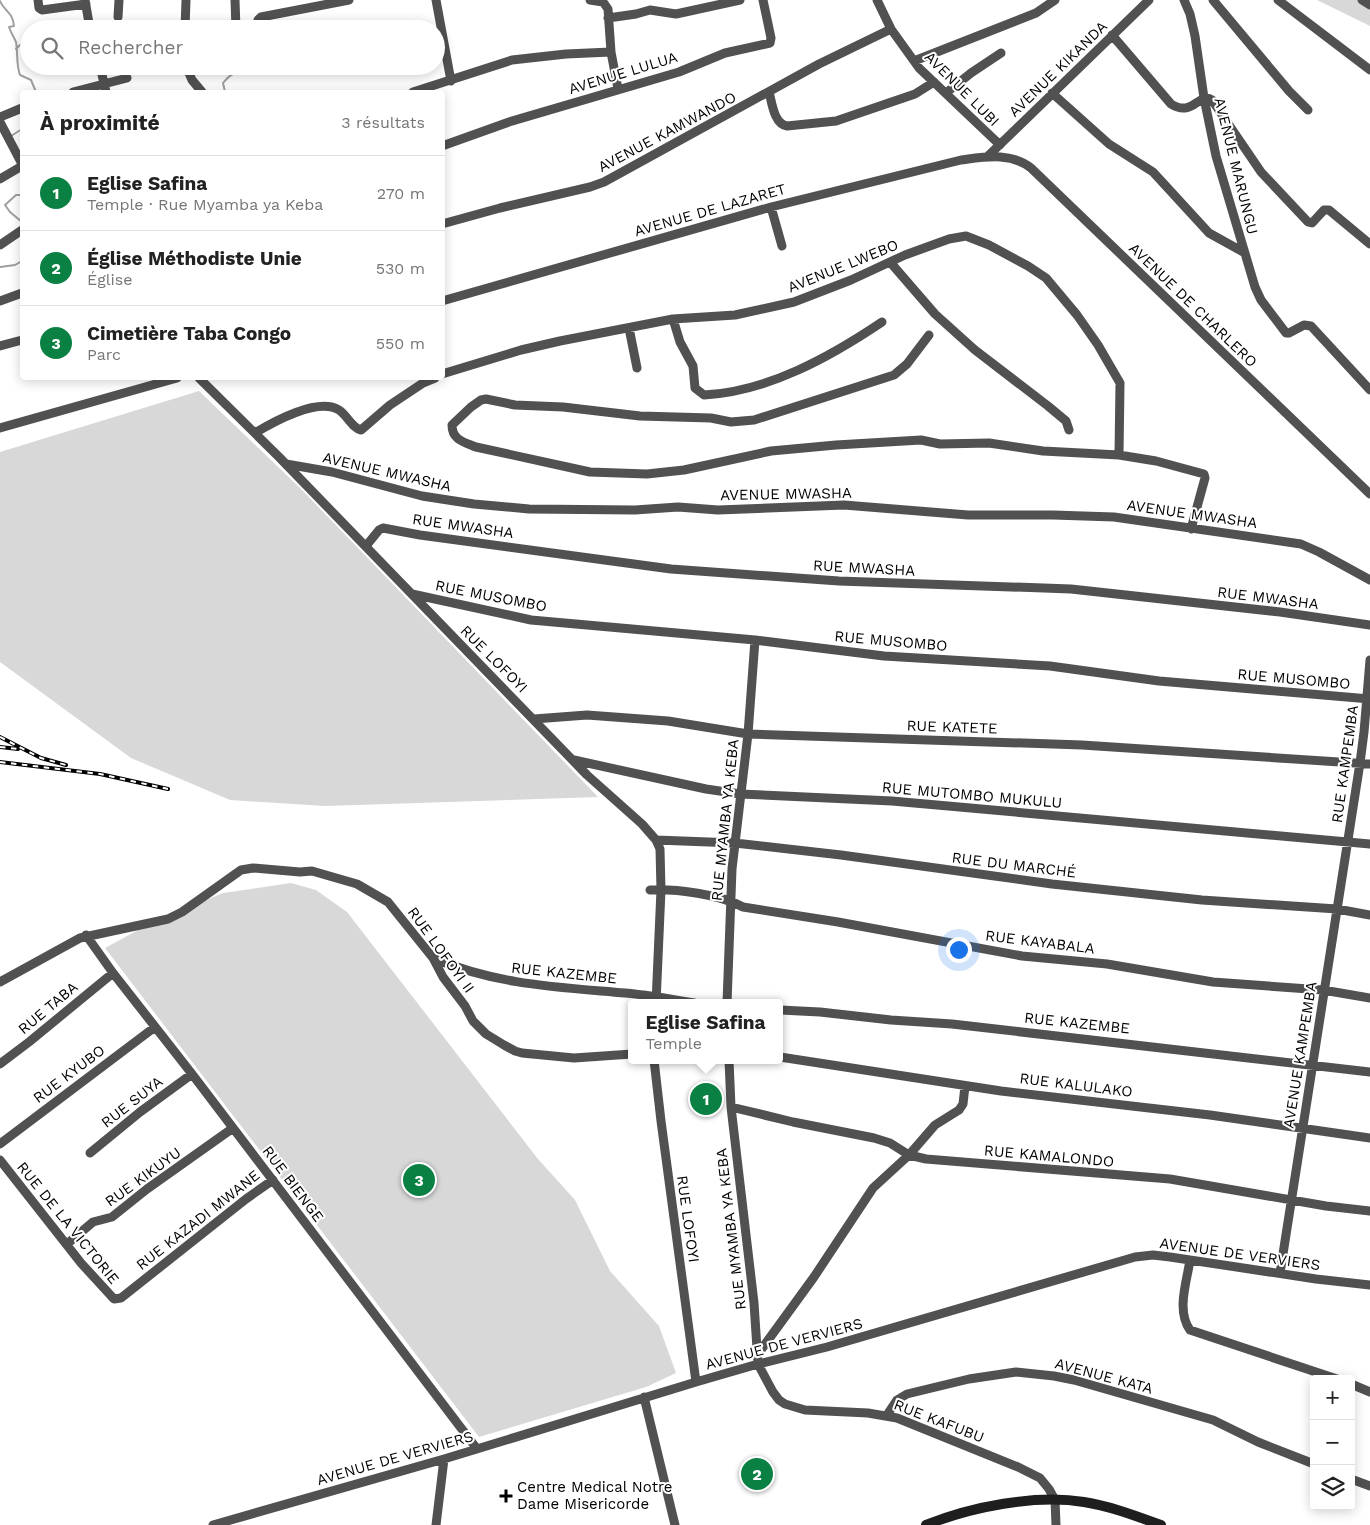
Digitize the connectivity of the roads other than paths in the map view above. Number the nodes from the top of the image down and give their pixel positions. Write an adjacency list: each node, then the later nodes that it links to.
1 (38, 0): 17 (street)
2 (119, 0): 19 (street)
3 (186, 0): 22 (street)
4 (235, 0): 23 (street)
5 (349, 0): 24 (street)
6 (436, 0): 25 (street)
7 (590, 0): 20 (street)
8 (740, 0): 20 (street)
9 (764, 0): 39 (street, AVENUE LULUA)
10 (1055, 0): 31 (street)
11 (1148, 0): 27 (street, AVENUE KIKANDA)
12 (1184, 0): 46 (street, AVENUE MARUNGU)
13 (1213, 0): 48 (street)
14 (1278, 0): 32 (street)
15 (1362, 0): 18 (street)
16 (880, 1): 26 (street, AVENUE LUBI)
17 (85, 2): 21 (street)
18 (1370, 5)
19 (118, 17)
20 (608, 18): 29 (street)
21 (88, 20)
22 (185, 20)
23 (236, 20)
24 (258, 20)
25 (440, 20)
26 (891, 29): 31 (street, AVENUE LUBI); 43 (street, AVENUE KAMWANDO)
27 (1112, 35): 45 (street, AVENUE KIKANDA); 46 (street)
28 (445, 48): 36 (street)
29 (611, 52): 36 (street); 39 (street)
30 (1001, 53): 44 (street)
31 (914, 61): 37 (street, AVENUE LUBI)
32 (1370, 70)
33 (102, 75): 38 (street)
34 (190, 75): 41 (street)
35 (127, 78): 38 (street)
36 (451, 80): 42 (street)
37 (934, 82): 43 (street); 44 (street, AVENUE LUBI)
38 (105, 88): 40 (street)
39 (618, 89): 51 (street, AVENUE LULUA)
40 (88, 90)
41 (200, 90)
42 (419, 90)
43 (769, 92): 58 (street, AVENUE KAMWANDO)
44 (946, 93): 52 (street, AVENUE LUBI)
45 (1052, 93): 52 (street, AVENUE KIKANDA); 63 (street)
46 (1204, 98): 60 (street); 63 (street, AVENUE MARUNGU)
47 (20, 109): 49 (street)
48 (1308, 110)
49 (0, 117)
50 (0, 122): 54 (street)
51 (445, 145)
52 (1000, 146): 53 (street, AVENUE KIKANDA)
53 (988, 157): 57 (street, AVENUE DE LAZARET); 85 (street, AVENUE DE CHARLERO)
54 (20, 161)
55 (20, 166): 56 (street)
56 (0, 179)
57 (771, 206): 62 (street); 66 (street, AVENUE DE LAZARET)
58 (445, 223)
59 (20, 231): 61 (street)
60 (1370, 244)
61 (0, 245)
62 (782, 246)
63 (1245, 253): 79 (street, AVENUE MARUNGU)
64 (890, 262): 68 (street, AVENUE LWEBO); 81 (street); 83 (street, AVENUE LWEBO)
65 (20, 294): 67 (street)
66 (445, 300)
67 (0, 301)
68 (673, 320): 69 (street); 70 (street, AVENUE LWEBO)
69 (882, 322)
70 (629, 328): 74 (street); 75 (street, AVENUE LWEBO)
71 (929, 335): 83 (street)
72 (20, 341): 73 (street)
73 (0, 346)
74 (637, 368)
75 (445, 373)
76 (201, 380): 82 (street, RUE LOFOYI)
77 (430, 380): 82 (street)
78 (153, 381): 80 (street)
79 (1368, 384)
80 (0, 428)
81 (1069, 430)
82 (255, 433): 84 (street, RUE LOFOYI)
83 (1119, 456): 86 (street)
84 (286, 464): 86 (street, AVENUE MWASHA); 87 (street, RUE LOFOYI)
85 (1370, 494)
86 (1191, 529): 88 (street, AVENUE MWASHA)
87 (366, 546): 89 (street, RUE LOFOYI); 90 (street, RUE MWASHA)
88 (1370, 580)
89 (412, 594): 91 (street, RUE MUSOMBO); 94 (street, RUE LOFOYI)
90 (1370, 625)
91 (755, 640): 93 (street, RUE MUSOMBO); 95 (street, RUE MYAMBA YA KEBA)
92 (1370, 660): 93 (street, RUE KAMPEMBA)
93 (1369, 699): 97 (street, RUE KAMPEMBA)
94 (534, 719): 95 (street, RUE KATETE); 96 (street, RUE LOFOYI)
95 (748, 734): 97 (street, RUE KATETE); 99 (street, RUE MYAMBA YA KEBA)
96 (574, 760): 99 (street, RUE MUTOMBO MUKULU); 100 (street, RUE LOFOYI)
97 (1360, 763): 98 (street, RUE KATETE); 101 (street, RUE KAMPEMBA)
98 (1370, 764)
99 (740, 794): 101 (street, RUE MUTOMBO MUKULU); 102 (street, RUE MYAMBA YA KEBA)
100 (656, 840): 102 (street, RUE DU MARCHÉ); 105 (street)
101 (1348, 842): 103 (street, RUE MUTOMBO MUKULU); 107 (street, AVENUE KAMPEMBA)
102 (735, 843): 106 (street, RUE MYAMBA YA KEBA); 107 (street, RUE DU MARCHÉ)
103 (1370, 844)
104 (650, 890): 105 (street, RUE KAYABALA)
105 (662, 890): 106 (street, RUE KAYABALA); 116 (street)
106 (731, 900): 113 (street, RUE KAYABALA); 117 (street, RUE MYAMBA YA KEBA)
107 (1337, 909): 108 (street, RUE DU MARCHÉ); 113 (street, AVENUE KAMPEMBA)
108 (1370, 915)
109 (86, 935): 110 (street, RUE LOFOYI II); 111 (street, RUE BIENGE); 112 (street, RUE LOFOYI II)
110 (433, 958): 115 (street, RUE KAZEMBE); 120 (street, RUE LOFOYI II)
111 (113, 973): 119 (street, RUE BIENGE); 122 (street, RUE TABA)
112 (0, 982)
113 (1323, 990): 114 (street, RUE KAYABALA); 125 (street, AVENUE KAMPEMBA)
114 (1370, 998)
115 (648, 999)
116 (656, 999)
117 (726, 999)
118 (783, 1010): 125 (street, RUE KAZEMBE)
119 (155, 1027): 127 (street, RUE BIENGE); 133 (street, RUE KYUBO)
120 (628, 1054)
121 (783, 1057): 128 (street, RUE KALULAKO)
122 (0, 1064)
123 (654, 1064): 147 (street, RUE LOFOYI)
124 (729, 1064): 129 (street, RUE MYAMBA YA KEBA)
125 (1314, 1066): 126 (street, RUE KAZEMBE); 131 (street, AVENUE KAMPEMBA)
126 (1370, 1072)
127 (192, 1074): 130 (street, RUE BIENGE); 134 (street, RUE SUYA)
128 (965, 1086): 131 (street, RUE KALULAKO); 135 (street)
129 (731, 1107): 135 (street, RUE KAMALONDO); 145 (street, RUE MYAMBA YA KEBA)
130 (233, 1128): 137 (street, RUE BIENGE); 140 (street, RUE KIKUYU)
131 (1303, 1128): 132 (street, RUE KALULAKO); 138 (street, AVENUE KAMPEMBA)
132 (1370, 1138)
133 (0, 1144)
134 (90, 1153)
135 (910, 1155): 138 (street, RUE KAMALONDO); 145 (street)
136 (0, 1160): 140 (street, RUE DE LA VICTORIE)
137 (273, 1180): 143 (street, RUE KAZADI MWANE); 152 (street, RUE BIENGE)
138 (1292, 1200): 139 (street, RUE KAMALONDO); 142 (street, AVENUE KAMPEMBA)
139 (1370, 1211)
140 (67, 1244): 143 (street, RUE DE LA VICTORIE)
141 (1190, 1260): 142 (street, AVENUE DE VERVIERS); 145 (street, AVENUE DE VERVIERS); 146 (street)
142 (1280, 1273): 144 (street, AVENUE DE VERVIERS)
143 (141, 1282)
144 (1370, 1285)
145 (758, 1359): 147 (street, AVENUE DE VERVIERS); 151 (street, RUE KAFUBU)
146 (1325, 1375)
147 (696, 1382): 150 (street, AVENUE DE VERVIERS)
148 (1355, 1386): 149 (street)
149 (1370, 1392)
150 (644, 1397): 152 (street, AVENUE DE VERVIERS); 161 (street)
151 (887, 1415): 154 (street, AVENUE KATA); 157 (street, RUE KAFUBU)
152 (477, 1449): 153 (street, AVENUE DE VERVIERS)
153 (444, 1459): 159 (street, AVENUE DE VERVIERS); 160 (street)
154 (1310, 1462)
155 (1355, 1480): 156 (street)
156 (1370, 1486)
157 (1055, 1500): 158 (main road); 162 (main road); 163 (street)
158 (1137, 1521): 164 (main road)
159 (213, 1525)
160 (436, 1525)
161 (675, 1525)
162 (926, 1525)
163 (1056, 1525)
164 (1161, 1525)

